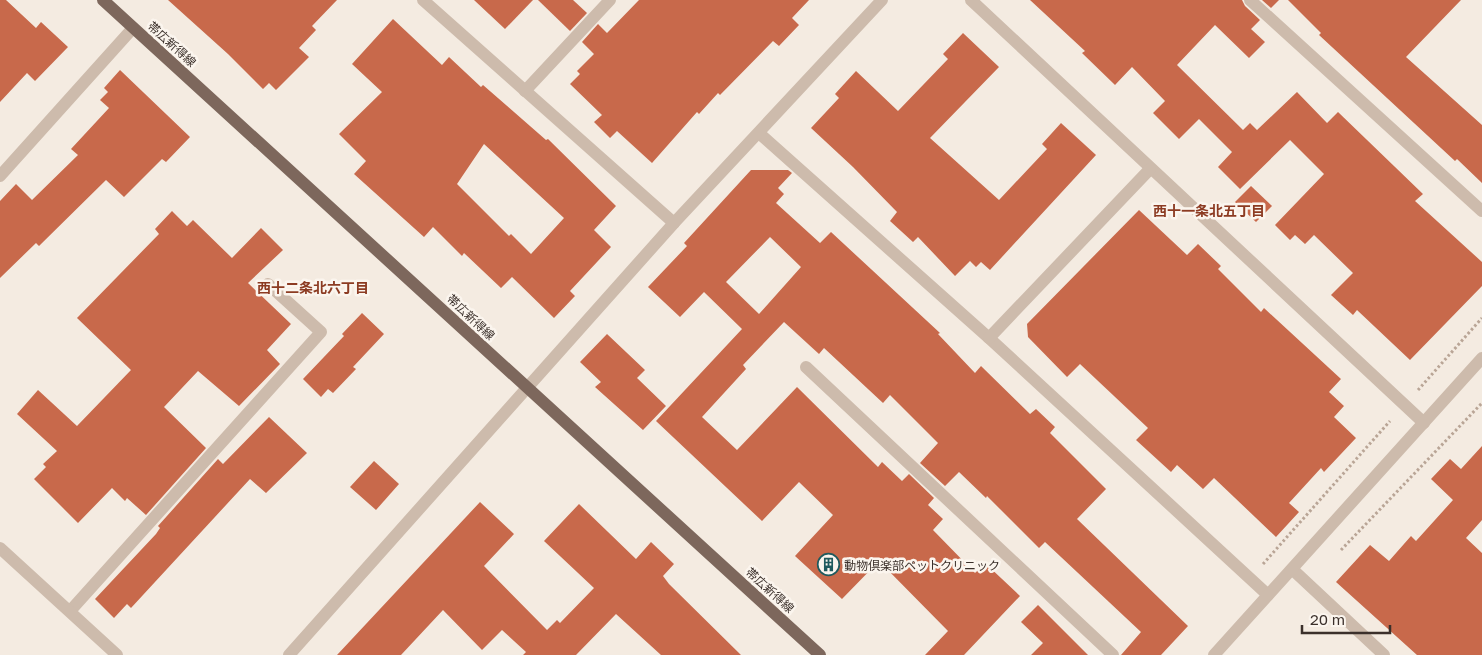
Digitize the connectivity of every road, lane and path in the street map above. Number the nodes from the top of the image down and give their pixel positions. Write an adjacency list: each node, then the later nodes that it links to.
1 (103, 0): 7 (main road, 帯広新得線)
2 (423, 0): 8 (street)
3 (610, 0): 8 (street)
4 (882, 0): 9 (street)
5 (971, 0): 10 (street)
6 (1250, 0): 12 (street)
7 (133, 28): 11 (street); 19 (main road, 帯広新得線)
8 (525, 91): 13 (street)
9 (760, 134): 13 (street); 16 (street)
10 (1150, 169): 16 (street); 21 (street)
11 (0, 176)
12 (1482, 211)
13 (674, 223): 19 (street)
14 (268, 284): 28 (street)
15 (1482, 318): 21 (path)
16 (989, 338): 26 (street)
17 (1482, 358): 22 (street)
18 (806, 368): 32 (street)
19 (528, 389): 30 (street); 31 (main road, 帯広新得線)
20 (1482, 403): 24 (path)
21 (1405, 404): 22 (street); 26 (path)
22 (1424, 423): 25 (street)
23 (0, 548): 28 (street)
24 (1334, 556)
25 (1292, 569): 27 (street); 34 (street)
26 (1250, 578): 27 (street)
27 (1268, 595): 33 (street)
28 (71, 610): 29 (street)
29 (117, 655)
30 (289, 655)
31 (820, 655)
32 (1113, 655)
33 (1214, 655)
34 (1384, 655)

